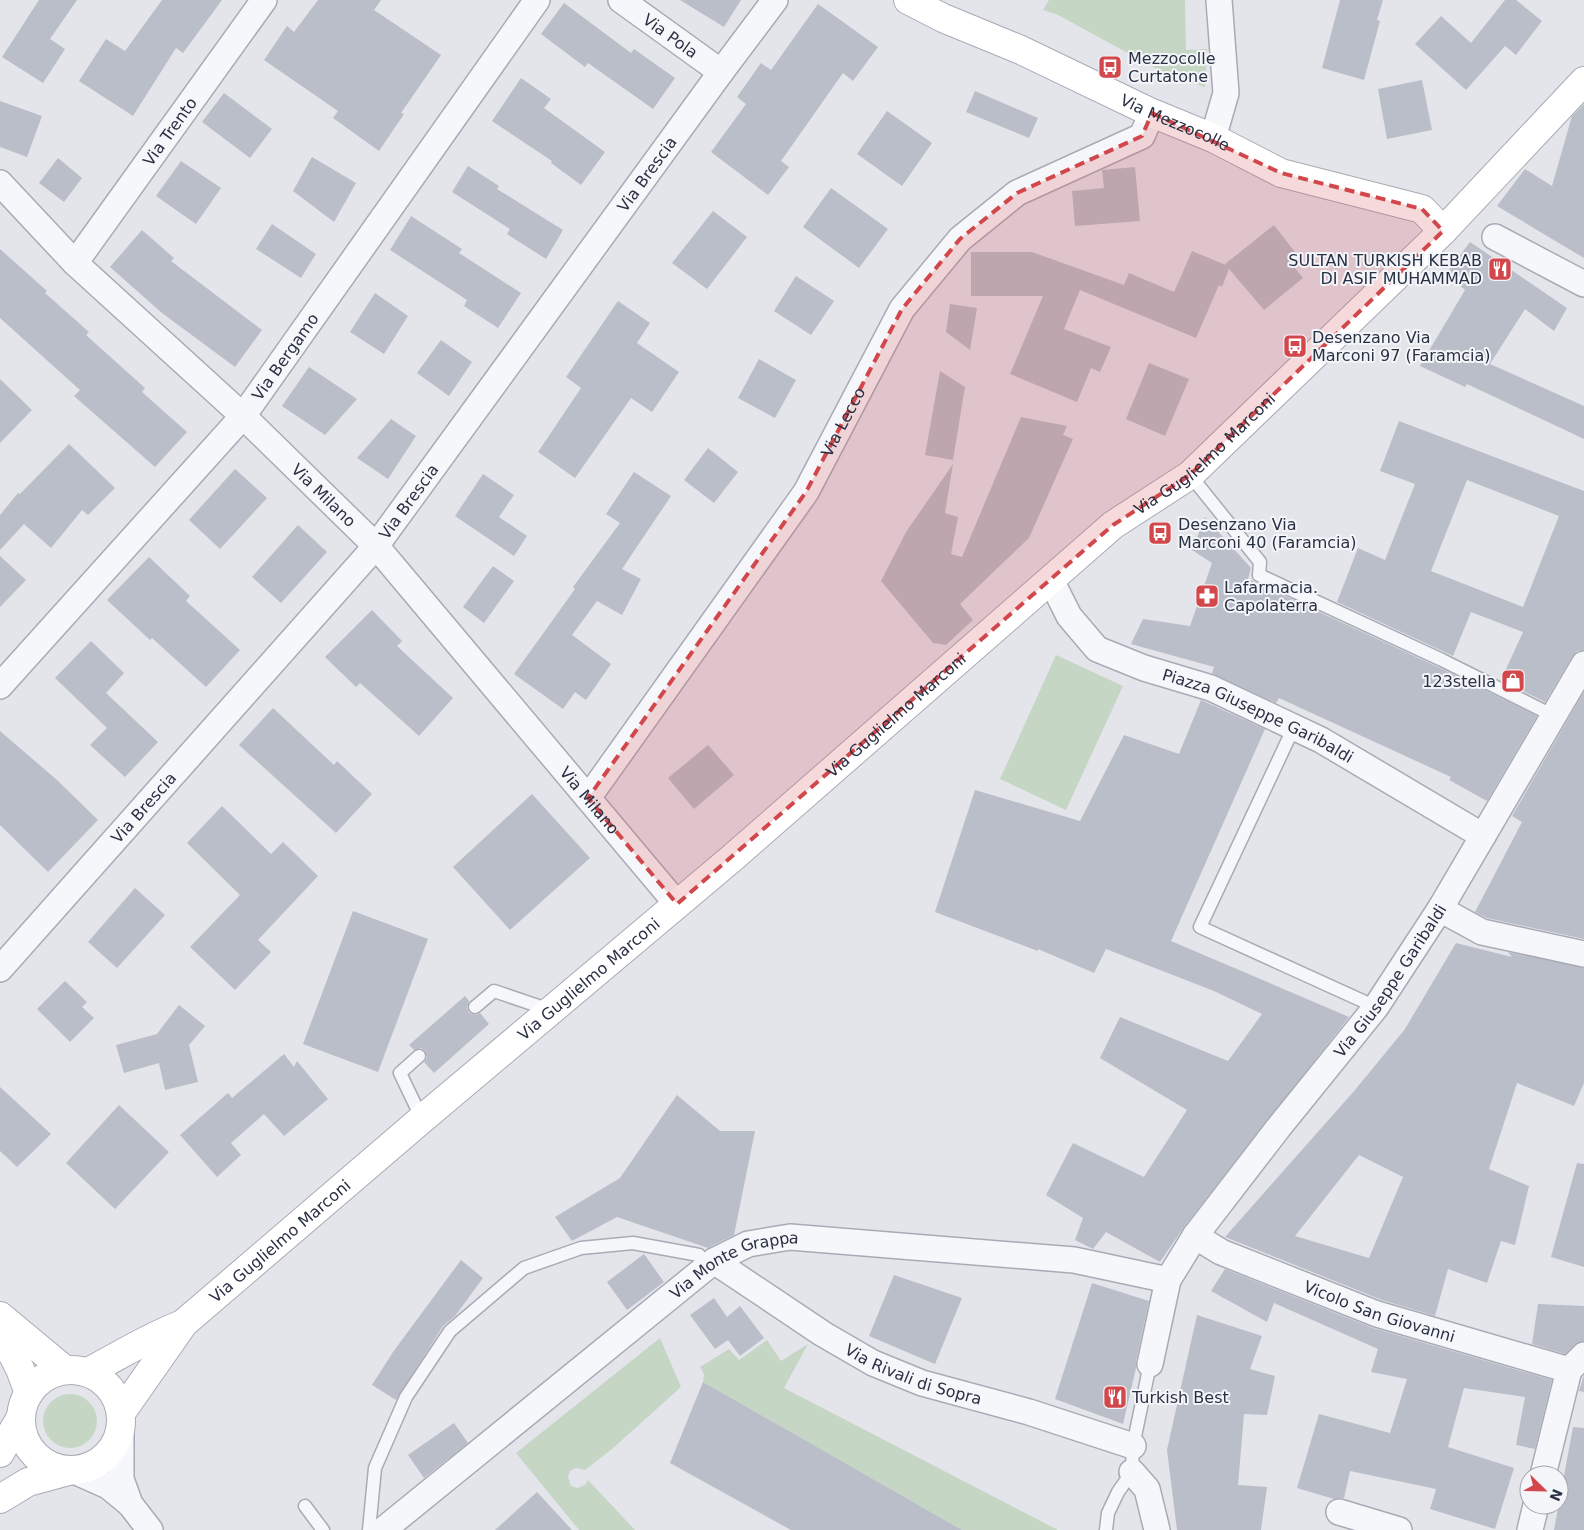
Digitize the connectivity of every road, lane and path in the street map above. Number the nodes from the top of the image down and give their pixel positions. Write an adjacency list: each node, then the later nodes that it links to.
1 (264, 0): 14 (street, Via Trento)
2 (537, 0): 16 (street, Via Bergamo)
3 (621, 0): 7 (street, Via Pola)
4 (775, 0): 7 (street, Via Brescia)
5 (908, 0): 9 (main road, Via Mezzocolle)
6 (1219, 0): 10 (street)
7 (721, 72): 18 (street, Via Brescia)
8 (1584, 81): 12 (main road, Via Guglielmo Marconi)
9 (1152, 113): 10 (main road, Via Mezzocolle); 24 (street, Via Lecco)
10 (1213, 138): 12 (main road, Via Mezzocolle)
11 (0, 183): 14 (street, Via Milano)
12 (1443, 231): 17 (main road, Via Guglielmo Marconi)
13 (1495, 238): 15 (street)
14 (75, 263): 16 (street, Via Milano)
15 (1584, 284)
16 (243, 416): 18 (street, Via Milano); 21 (street, Via Bergamo)
17 (1190, 475): 19 (main road, Via Guglielmo Marconi); 22 (lane)
18 (376, 546): 24 (street, Via Milano); 29 (street, Via Brescia)
19 (1051, 580): 23 (street, Piazza Giuseppe Garibaldi); 26 (main road, Via Guglielmo Marconi)
20 (1584, 664): 22 (street, Via Giuseppe Garibaldi)
21 (0, 686)
22 (1554, 716): 25 (street, Via Giuseppe Garibaldi)
23 (1294, 727): 25 (street, Piazza Giuseppe Garibaldi); 30 (lane)
24 (588, 798): 26 (street, Via Milano)
25 (1483, 836): 27 (street, Via Giuseppe Garibaldi)
26 (677, 904): 32 (main road, Via Guglielmo Marconi)
27 (1440, 909): 28 (street); 30 (street, Via Giuseppe Garibaldi)
28 (1584, 954)
29 (0, 969)
30 (1376, 1007): 35 (street, Via Giuseppe Garibaldi)
31 (475, 1008): 32 (lane)
32 (551, 1011): 34 (main road, Via Guglielmo Marconi)
33 (419, 1056): 34 (lane)
34 (422, 1119): 39 (main road, Via Guglielmo Marconi)
35 (1195, 1236): 37 (street, Via Giuseppe Garibaldi); 41 (street, Vicolo San Giovanni)
36 (707, 1258): 37 (street, Via Monte Grappa); 46 (street, Via Rivali di Sopra); 58 (lane); 59 (street, Via Monte Grappa)
37 (1168, 1280): 42 (street, Via Giuseppe Garibaldi)
38 (0, 1316): 43 (main road)
39 (184, 1323): 43 (main road, Via Guglielmo Marconi); 45 (main road, Via Guglielmo Marconi)
40 (0, 1330): 44 (main road)
41 (1576, 1362): 48 (street)
42 (1150, 1364): 46 (lane)
43 (76, 1371): 44 (main road); 45 (main road)
44 (25, 1405): 47 (main road); 49 (main road)
45 (121, 1422): 49 (main road); 52 (street)
46 (1133, 1446): 50 (lane)
47 (0, 1453)
48 (1546, 1465)
49 (72, 1470): 51 (main road); 52 (street)
50 (1132, 1472): 60 (lane); 61 (street)
51 (0, 1500)
52 (130, 1504): 56 (street)
53 (305, 1506): 57 (lane)
54 (1339, 1512): 62 (street)
55 (1534, 1515): 63 (street)
56 (150, 1530)
57 (323, 1530)
58 (369, 1530)
59 (382, 1530)
60 (1106, 1530)
61 (1157, 1530)
62 (1399, 1530)
63 (1530, 1530)

